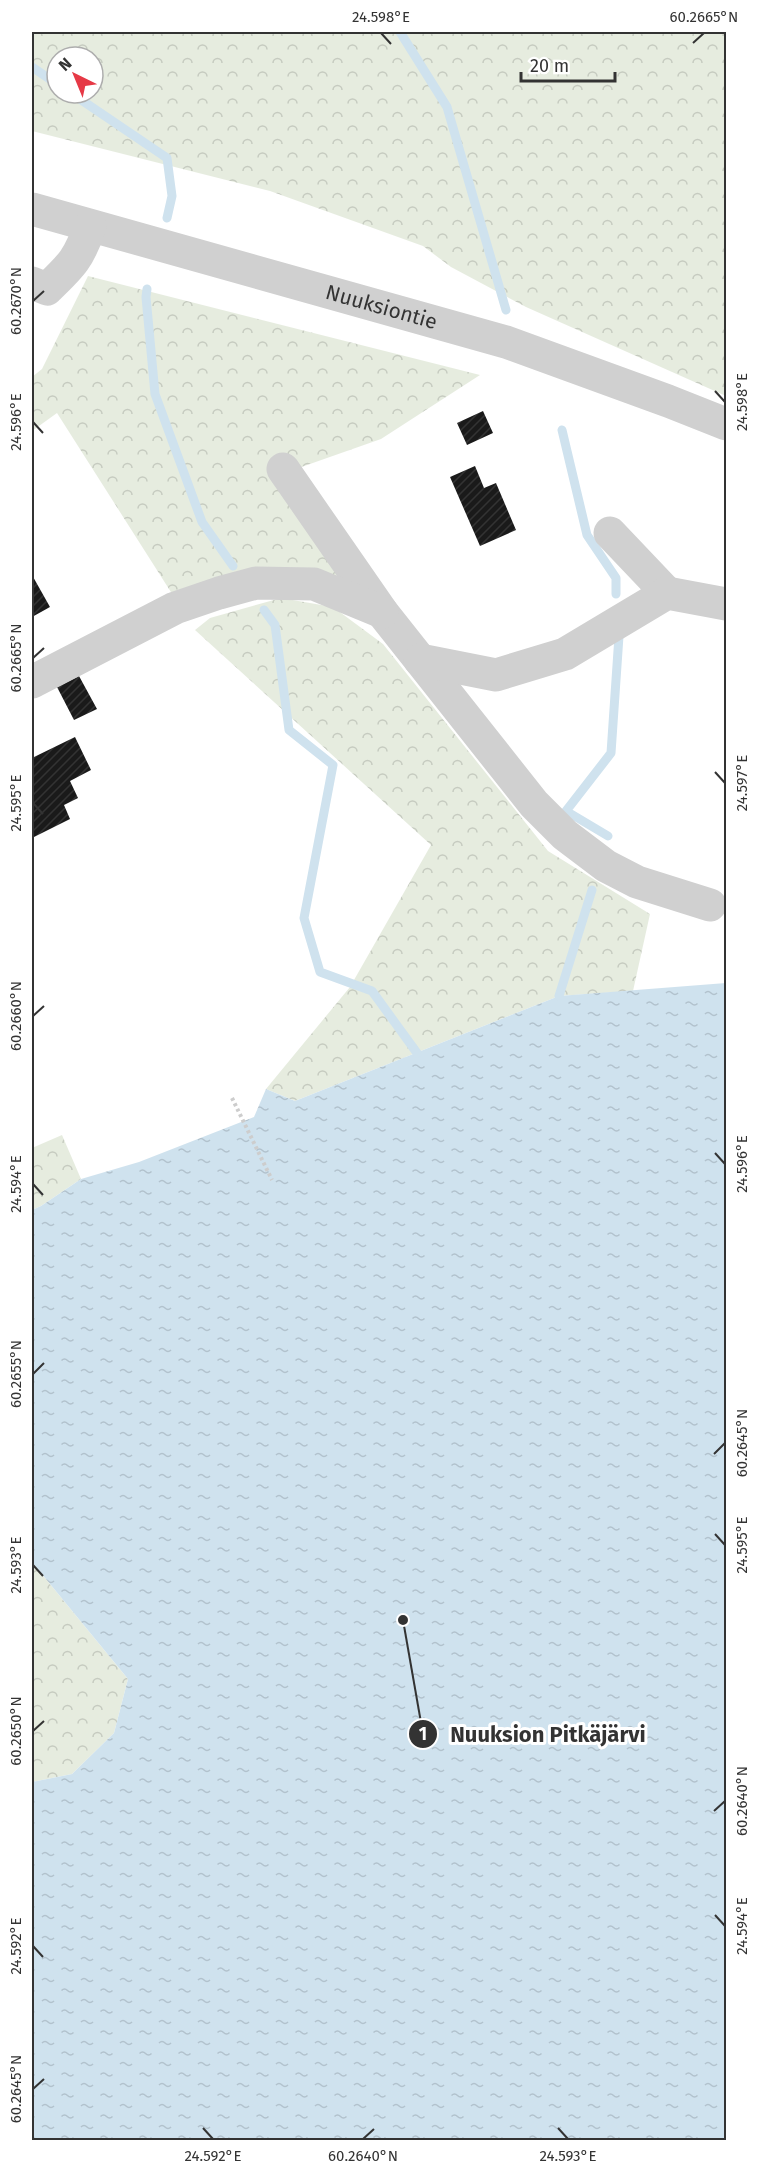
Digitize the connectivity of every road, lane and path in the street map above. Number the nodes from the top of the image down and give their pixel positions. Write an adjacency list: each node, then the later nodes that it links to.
1 (32, 209): 2 (street, Nuuksiontie)
2 (90, 226): 3 (street); 4 (street, Nuuksiontie)
3 (32, 283)
4 (726, 424)
5 (283, 469): 9 (street)
6 (610, 533): 7 (street)
7 (667, 593): 8 (street); 10 (street)
8 (726, 604)
9 (382, 612): 10 (street); 11 (street)
10 (420, 660): 12 (street)
11 (32, 682)
12 (710, 905)
13 (232, 1098): 14 (path)
14 (272, 1180)

